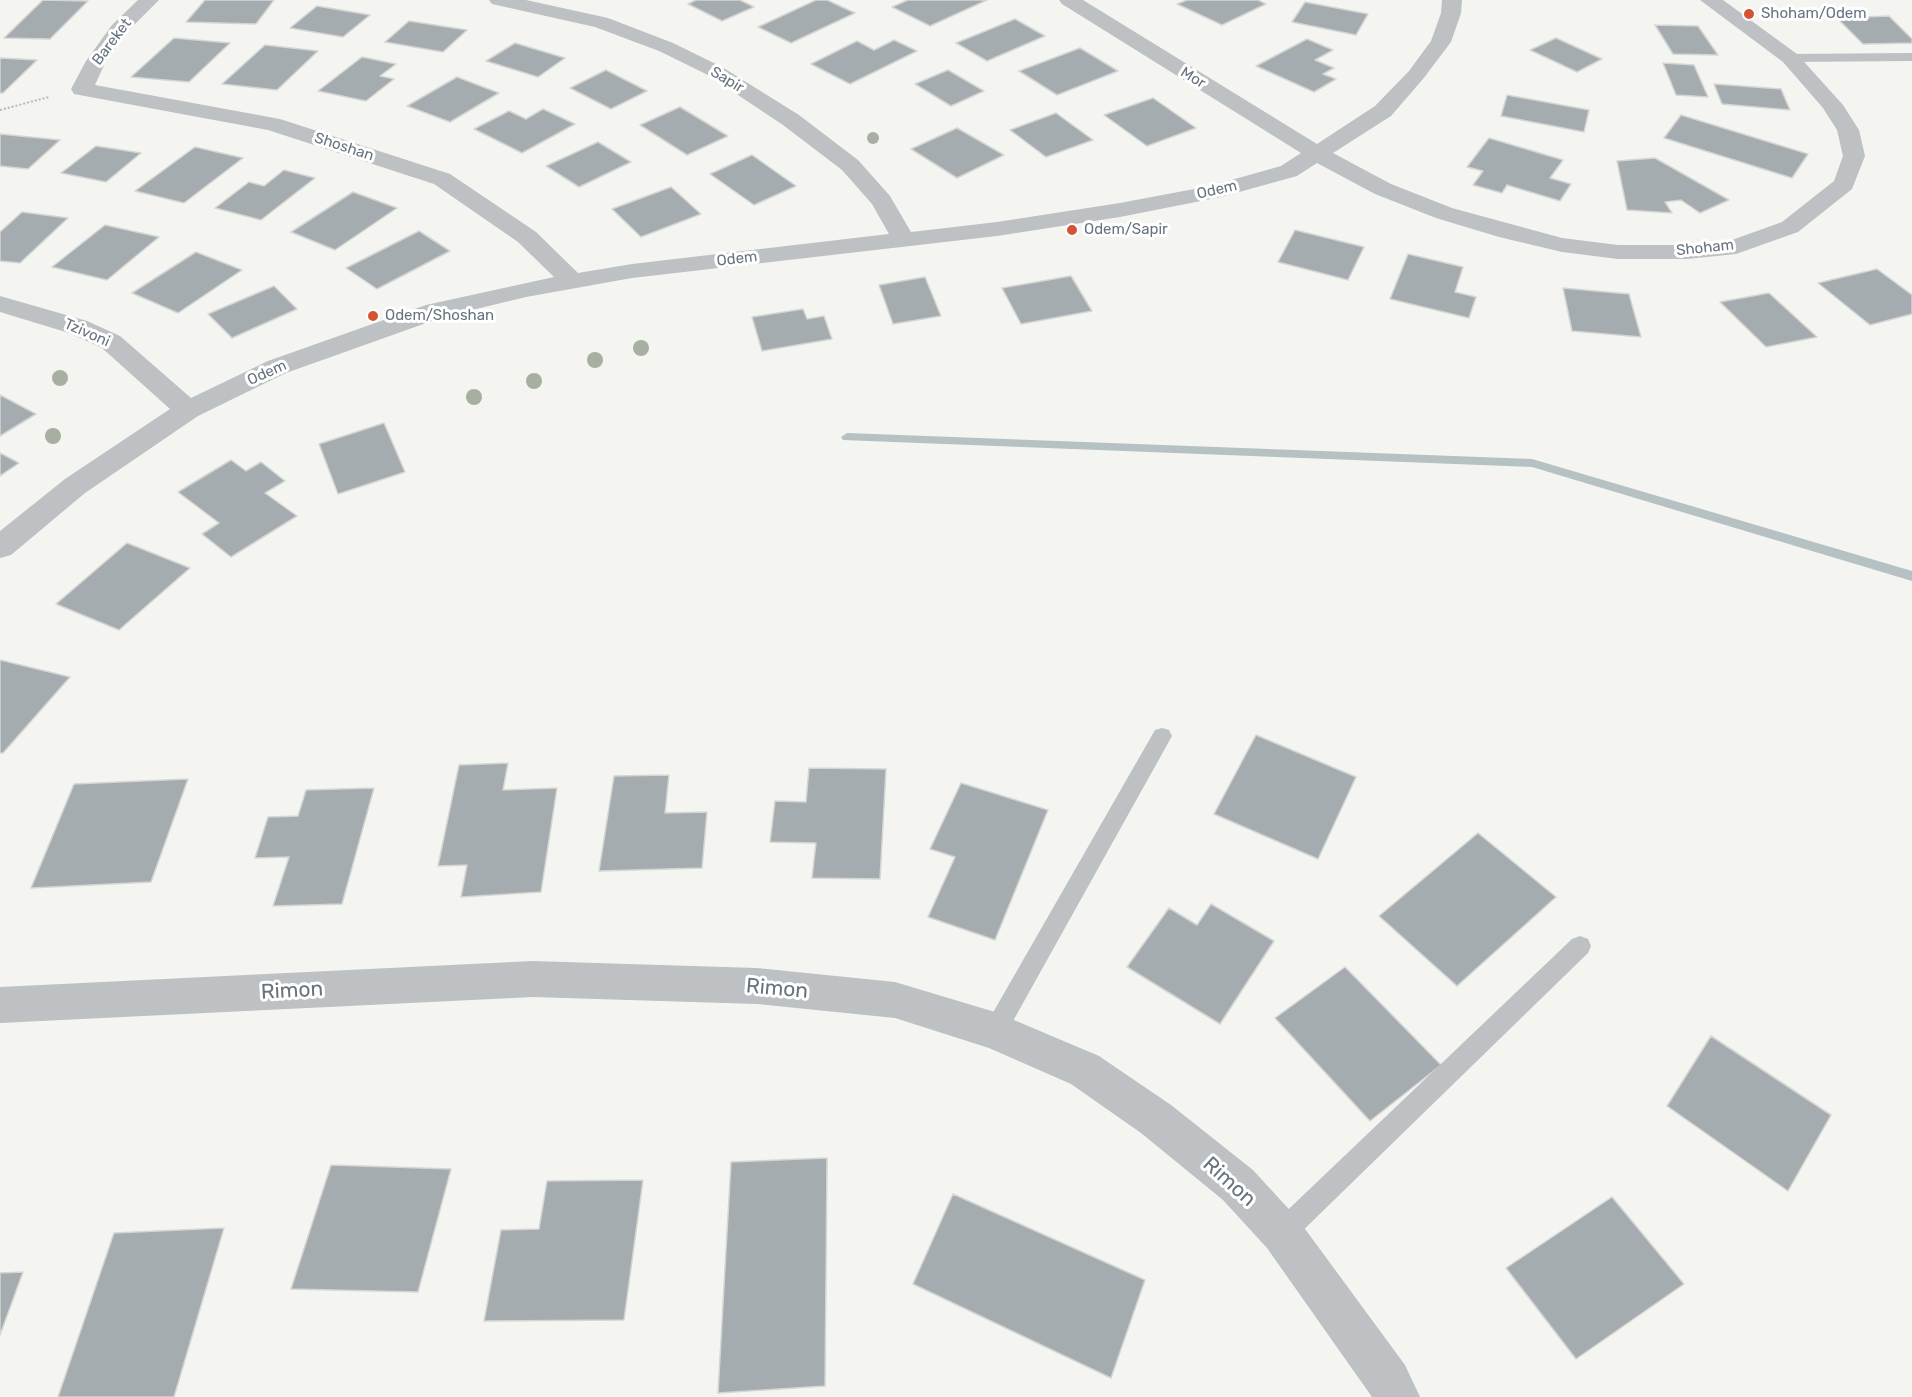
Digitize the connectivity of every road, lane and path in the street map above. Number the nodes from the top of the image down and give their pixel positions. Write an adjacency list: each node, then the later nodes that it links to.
1 (149, 0): 8 (street, Bareket)
2 (499, 0): 11 (street, Sapir)
3 (1069, 0): 10 (street, Mor)
4 (1452, 0): 10 (street, Odem)
5 (1710, 0): 7 (street, Shoham)
6 (1912, 57): 7 (lane)
7 (1790, 58): 10 (street, Shoham)
8 (82, 89): 9 (path); 12 (street, Shoshan)
9 (0, 110)
10 (1318, 154): 11 (street, Odem)
11 (904, 240): 12 (street, Odem)
12 (572, 281): 14 (street, Odem)
13 (0, 304): 14 (street, Tzivoni)
14 (188, 410): 15 (street, Odem)
15 (0, 547)
16 (1162, 736): 19 (lane)
17 (1580, 946): 20 (lane)
18 (0, 1005): 19 (street, Rimon)
19 (995, 1031): 20 (street, Rimon)
20 (1282, 1233): 21 (street, Rimon)
21 (1397, 1397)

